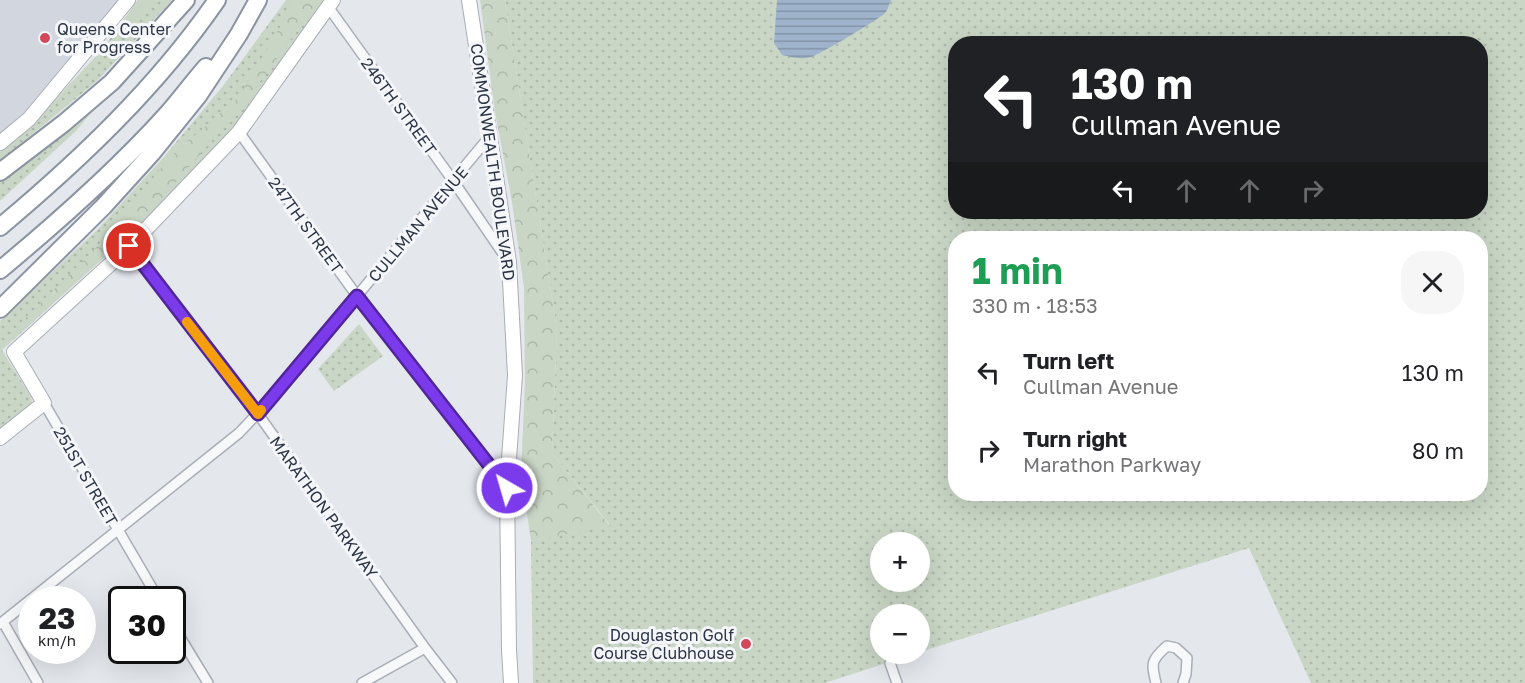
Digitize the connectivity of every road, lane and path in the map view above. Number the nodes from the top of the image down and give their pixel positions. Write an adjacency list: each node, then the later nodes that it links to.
1 (128, 0): 9 (street)
2 (186, 0): 10 (highway)
3 (217, 0): 12 (highway)
4 (257, 0): 15 (highway); 17 (highway)
5 (469, 0): 8 (street, COMMONWEALTH BOULEVARD)
6 (331, 4): 7 (street); 11 (street, 246TH STREET)
7 (239, 132): 13 (street); 16 (street, 247TH STREET)
8 (490, 136): 11 (street, CULLMAN AVENUE); 14 (street, COMMONWEALTH BOULEVARD)
9 (0, 143)
10 (0, 172)
11 (454, 182): 14 (street, 246TH STREET); 16 (street, CULLMAN AVENUE)
12 (0, 228)
13 (129, 246): 18 (street, 251ST STREET); 19 (street, MARATHON PARKWAY)
14 (509, 262): 21 (street, COMMONWEALTH BOULEVARD)
15 (0, 270)
16 (357, 296): 19 (street, CULLMAN AVENUE); 21 (street, 247TH STREET)
17 (0, 309)
18 (44, 403): 20 (street); 22 (street, 251ST STREET)
19 (258, 414): 22 (street, CULLMAN AVENUE); 26 (street, MARATHON PARKWAY)
20 (0, 438)
21 (507, 488): 32 (street, COMMONWEALTH BOULEVARD)
22 (117, 529): 23 (street, 251ST STREET); 24 (street, CULLMAN AVENUE)
23 (151, 586)
24 (1, 623): 28 (street)
25 (186, 648): 29 (street)
26 (425, 648): 30 (street); 31 (street, MARATHON PARKWAY)
27 (890, 664): 33 (street)
28 (38, 683)
29 (207, 683)
30 (363, 683)
31 (452, 683)
32 (511, 683)
33 (897, 683)
34 (1156, 683): 35 (street)
35 (1183, 683)

